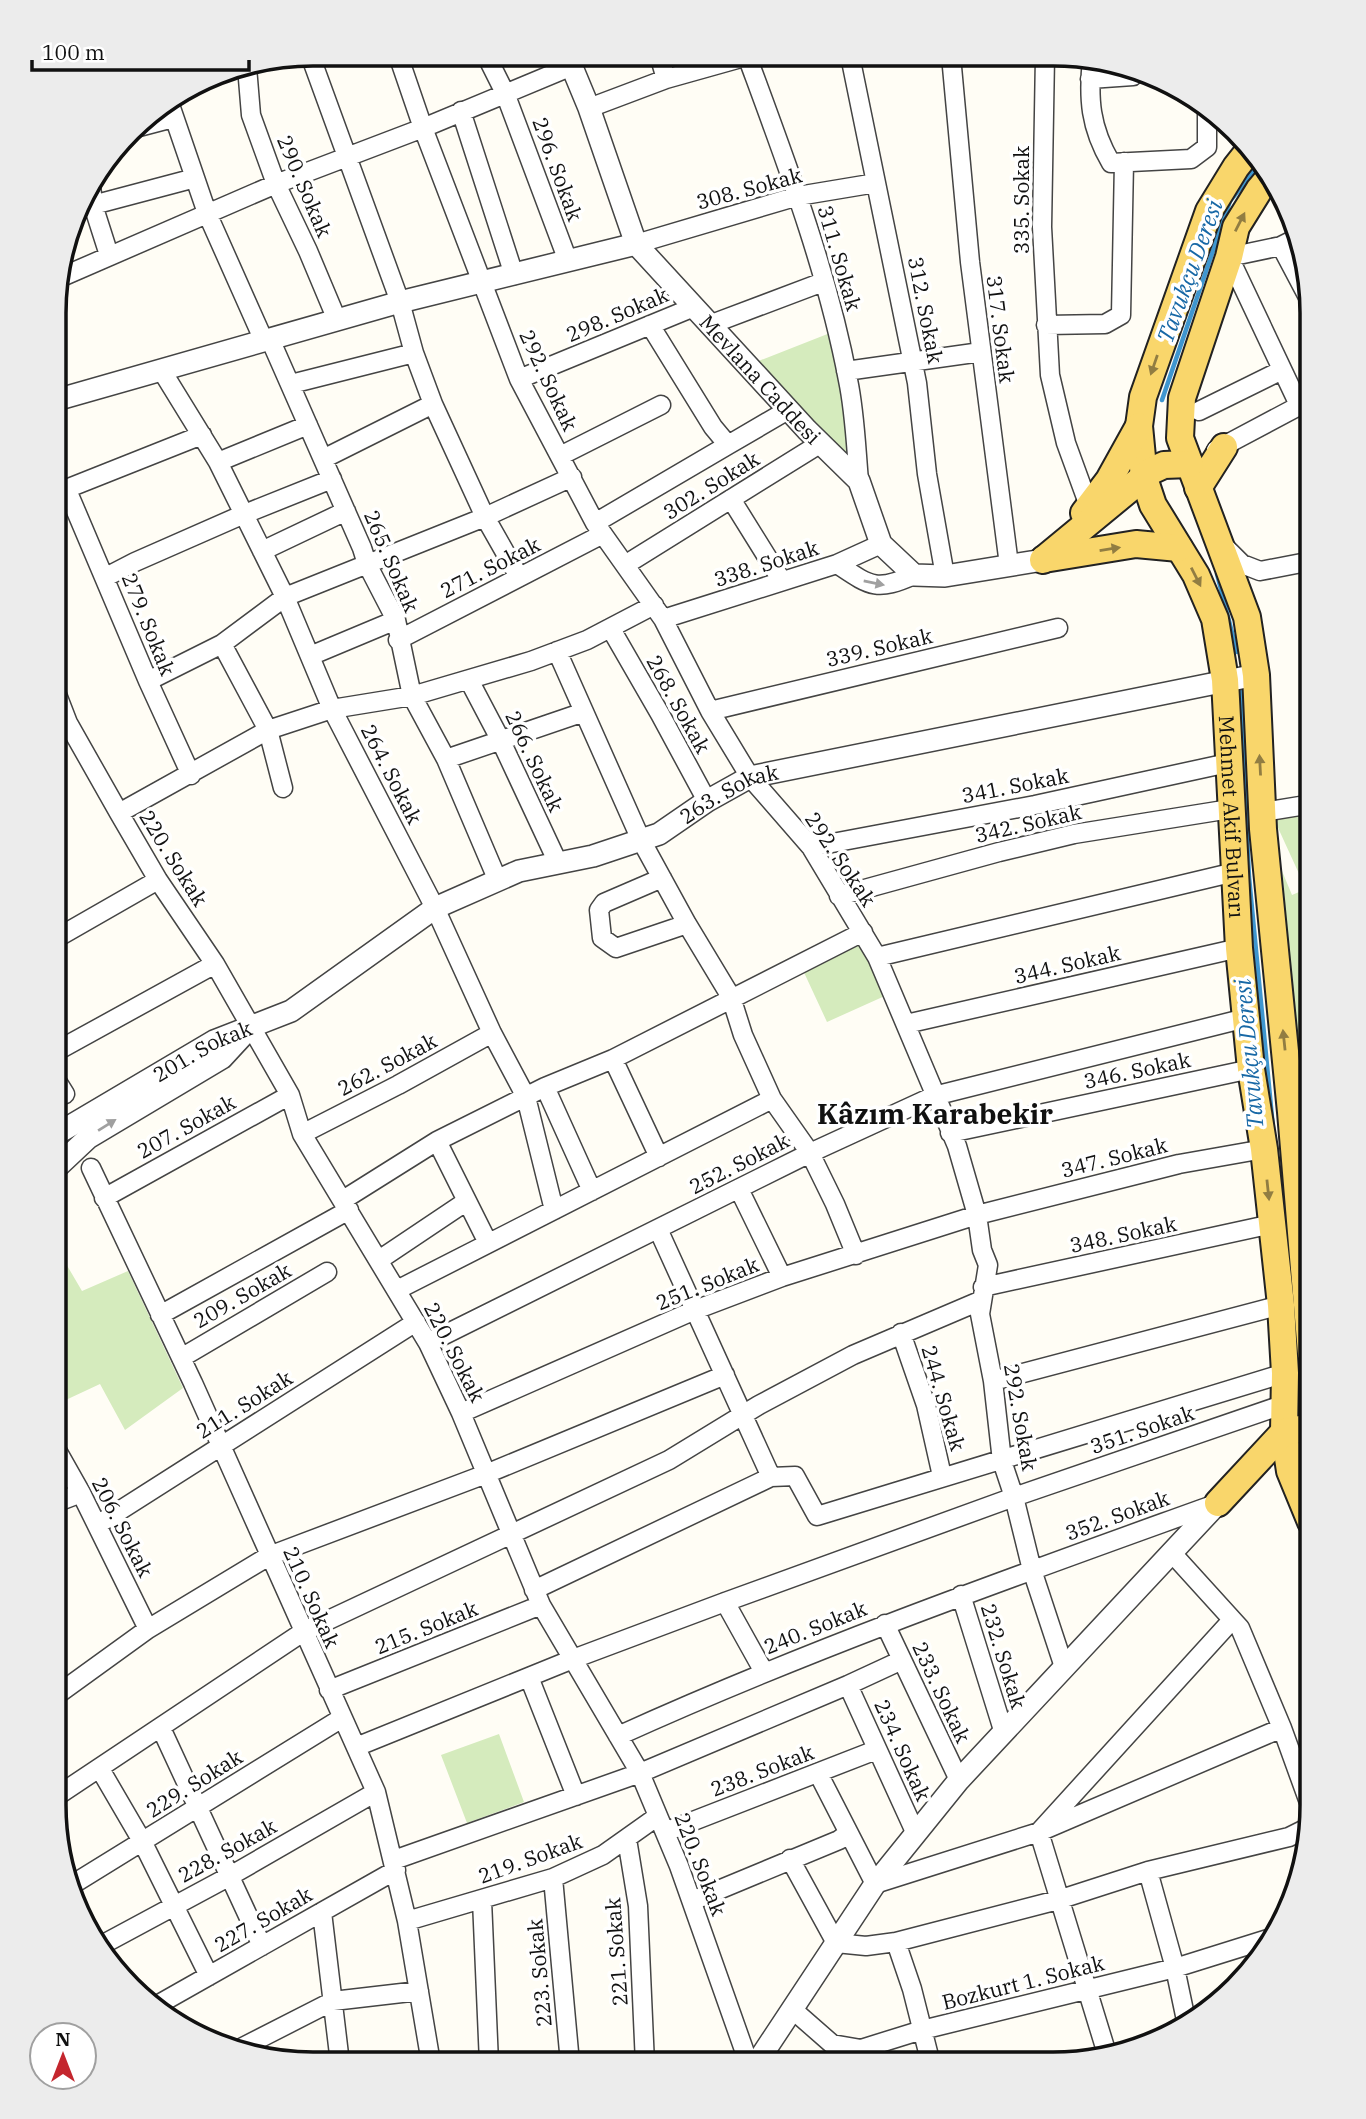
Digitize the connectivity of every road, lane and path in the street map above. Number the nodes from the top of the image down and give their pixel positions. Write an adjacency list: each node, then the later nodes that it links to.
1 (707, 66): 15 (street)
2 (746, 66): 30 (street, 311. Sokak)
3 (852, 66): 27 (street, 312. Sokak)
4 (952, 66): 50 (street, 317. Sokak)
5 (1045, 66): 48 (street, 335. Sokak)
6 (314, 67): 24 (street)
7 (402, 67): 22 (street, 292. Sokak)
8 (492, 67): 17 (street, 296. Sokak)
9 (557, 67): 17 (street)
10 (573, 67): 18 (street, Mevlana Caddesi)
11 (662, 67): 15 (street)
12 (1091, 70): 16 (street)
13 (248, 75): 28 (street, 290. Sokak)
14 (1122, 77): 16 (street)
15 (666, 79): 18 (street)
16 (1090, 79): 25 (street)
17 (505, 93): 20 (street); 38 (street, 296. Sokak)
18 (589, 108): 35 (street, Mevlana Caddesi)
19 (171, 111): 26 (street, 265. Sokak)
20 (461, 111): 22 (street); 40 (street)
21 (1206, 120): 25 (street)
22 (423, 128): 24 (street); 41 (street, 292. Sokak)
23 (1244, 157): 66 (main road, Mehmet Akif Bulvarı, one-way to 66)
24 (346, 158): 28 (street); 43 (street)
25 (1124, 162): 48 (street)
26 (195, 178): 31 (street); 33 (street, 265. Sokak)
27 (876, 183): 30 (street, 308. Sokak); 52 (street, 312. Sokak)
28 (276, 184): 33 (street); 45 (street, 290. Sokak)
29 (1263, 185): 37 (main road, Mehmet Akif Bulvarı, one-way to 29)
30 (798, 196): 35 (street, 308. Sokak); 42 (street, 311. Sokak)
31 (91, 206)
32 (88, 213): 36 (street)
33 (208, 213): 36 (street); 49 (street, 265. Sokak)
34 (1289, 242): 37 (street)
35 (636, 244): 38 (street); 44 (street, Mevlana Caddesi)
36 (109, 255): 39 (street)
37 (1229, 257): 53 (street); 74 (main road, Mehmet Akif Bulvarı)
38 (568, 261): 40 (street)
39 (70, 273)
40 (514, 275): 41 (street)
41 (483, 281): 43 (street); 56 (street, 292. Sokak)
42 (823, 282): 47 (street); 55 (street, 311. Sokak)
43 (400, 302): 45 (street); 51 (street)
44 (694, 307): 46 (street, 298. Sokak); 47 (street, Mevlana Caddesi)
45 (337, 320): 49 (street)
46 (650, 325): 56 (street, 298. Sokak); 69 (street)
47 (709, 325): 63 (street, Mevlana Caddesi)
48 (1046, 325): 82 (street, 335. Sokak)
49 (267, 340): 54 (street); 57 (street, 265. Sokak)
50 (981, 352): 52 (street); 96 (street, 317. Sokak)
51 (414, 353): 57 (street); 60 (street)
52 (913, 362): 55 (street); 98 (street, 312. Sokak)
53 (1282, 370): 58 (street); 64 (street)
54 (162, 371): 59 (street); 67 (street, 264. Sokak)
55 (846, 371): 78 (street, 311. Sokak)
56 (519, 379): 71 (street, 292. Sokak)
57 (291, 384): 65 (street, 265. Sokak)
58 (1300, 395)
59 (66, 397)
60 (433, 404): 72 (street); 85 (street)
61 (661, 405): 71 (street)
62 (1300, 405): 70 (street)
63 (788, 410): 68 (street, Mevlana Caddesi); 69 (street, 271. Sokak)
64 (1199, 411)
65 (308, 425): 72 (street, 265. Sokak); 73 (street)
66 (1139, 426): 76 (main road, Mehmet Akif Bulvarı); 82 (main road)
67 (202, 435): 73 (street, 264. Sokak); 79 (street)
68 (821, 443): 78 (street, Mevlana Caddesi); 81 (street, 302. Sokak)
69 (728, 445): 86 (street, 271. Sokak)
70 (1224, 447): 74 (main road)
71 (560, 456): 75 (street, 292. Sokak)
72 (323, 459): 77 (street, 265. Sokak)
73 (218, 462): 84 (street, 264. Sokak)
74 (1194, 476): 76 (main road); 87 (main road, Mehmet Akif Bulvarı)
75 (572, 477): 85 (street); 86 (street, 292. Sokak)
76 (1144, 478): 89 (main road, Mehmet Akif Bulvarı); 91 (main road)
77 (332, 479): 83 (street, 265. Sokak); 84 (street)
78 (859, 481): 88 (street, Mevlana Caddesi)
79 (66, 489)
80 (66, 499): 99 (street, 279. Sokak)
81 (731, 499): 95 (street, 302. Sokak); 101 (street)
82 (1089, 506): 91 (main road)
83 (346, 510): 90 (street); 93 (street, 265. Sokak)
84 (242, 515): 90 (street, 264. Sokak); 99 (street)
85 (485, 517): 93 (street); 100 (street)
86 (599, 528): 95 (street, 292. Sokak); 100 (street, 271. Sokak)
87 (1220, 543): 92 (street); 111 (main road, Mehmet Akif Bulvarı)
88 (881, 544): 94 (street, 338. Sokak); 97 (street, Mevlana Caddesi)
89 (1179, 548): 91 (main road, one-way to 89); 113 (main road, Mehmet Akif Bulvarı, one-way to 113)
90 (262, 551): 102 (street, 264. Sokak)
91 (1043, 560): 96 (street)
92 (1300, 563)
93 (367, 564): 102 (street); 104 (street, 265. Sokak)
94 (837, 564): 97 (street, one-way to 97); 101 (street, 338. Sokak)
95 (625, 565): 103 (street, 292. Sokak)
96 (1009, 565): 98 (street)
97 (914, 575): 98 (street)
98 (945, 576)
99 (106, 577): 114 (street, 279. Sokak)
100 (519, 577): 107 (street, 271. Sokak)
101 (782, 582): 103 (street, 338. Sokak)
102 (285, 597): 108 (street); 110 (street, 264. Sokak)
103 (658, 612): 106 (street, 338. Sokak); 117 (street, 292. Sokak)
104 (396, 620): 107 (street, 265. Sokak); 110 (street)
105 (1058, 628): 117 (street, 339. Sokak)
106 (611, 629): 109 (street, 338. Sokak); 127 (street, 268. Sokak)
107 (398, 640): 115 (street, 265. Sokak)
108 (222, 644): 114 (street); 119 (street)
109 (556, 651): 112 (street, 338. Sokak); 118 (street)
110 (310, 656): 116 (street, 264. Sokak)
111 (1256, 675): 113 (street, 263. Sokak); 130 (main road, Mehmet Akif Bulvarı, one-way to 111)
112 (469, 680): 115 (street, 338. Sokak); 121 (street, 266. Sokak)
113 (1225, 680): 123 (main road, Mehmet Akif Bulvarı); 125 (street, 263. Sokak)
114 (148, 681): 124 (street, 279. Sokak)
115 (412, 696): 116 (street, 338. Sokak); 122 (street, 265. Sokak)
116 (332, 709): 119 (street, 338. Sokak); 140 (street, 264. Sokak)
117 (710, 711): 125 (street, 292. Sokak)
118 (583, 712): 121 (street); 132 (street)
119 (268, 730): 124 (street, 338. Sokak); 126 (street)
120 (66, 733): 131 (street, 220. Sokak)
121 (500, 739): 122 (street); 134 (street, 266. Sokak)
122 (446, 759): 138 (street, 265. Sokak)
123 (1228, 763): 129 (main road, Mehmet Akif Bulvarı); 133 (street, 341. Sokak)
124 (191, 775): 131 (street, 338. Sokak)
125 (750, 778): 127 (street, 263. Sokak); 133 (street, 292. Sokak)
126 (283, 788)
127 (707, 802): 132 (street, 263. Sokak)
128 (1300, 806): 130 (street)
129 (1230, 809): 135 (main road, Mehmet Akif Bulvarı); 139 (street, 342. Sokak)
130 (1263, 812): 176 (main road, Mehmet Akif Bulvarı, one-way to 130)
131 (119, 813): 137 (street, 220. Sokak)
132 (641, 840): 134 (street, 263. Sokak); 136 (street)
133 (811, 847): 139 (street, 292. Sokak)
134 (558, 863): 138 (street, 263. Sokak)
135 (1235, 872): 144 (main road, Mehmet Akif Bulvarı); 145 (street)
136 (662, 878): 141 (street); 141 (street)
137 (158, 880): 143 (street); 146 (street, 220. Sokak)
138 (498, 881): 140 (street, 263. Sokak)
139 (839, 897): 142 (street, 292. Sokak)
140 (435, 908): 150 (street, 263. Sokak); 151 (street, 264. Sokak)
141 (687, 924): 147 (street)
142 (863, 932): 145 (street, 292. Sokak); 147 (street)
143 (66, 933)
144 (1239, 948): 148 (main road, Mehmet Akif Bulvarı); 149 (street, 344. Sokak)
145 (877, 957): 149 (street, 292. Sokak)
146 (215, 964): 150 (street, 220. Sokak); 152 (street)
147 (731, 998): 153 (street); 159 (street)
148 (1246, 1018): 154 (main road, Mehmet Akif Bulvarı); 157 (street, 252. Sokak)
149 (906, 1024): 157 (street, 292. Sokak)
150 (249, 1028): 156 (street, 220. Sokak); 160 (street, 201. Sokak); 167 (street, 201. Sokak, one-way to 150)
151 (492, 1032): 158 (street, 264. Sokak); 162 (street, 262. Sokak)
152 (66, 1046)
153 (613, 1059): 155 (street); 166 (street)
154 (1251, 1069): 161 (street, 346. Sokak); 164 (main road, Mehmet Akif Bulvarı)
155 (545, 1087): 158 (street); 170 (street)
156 (290, 1095): 162 (street, 220. Sokak); 171 (street, 207. Sokak)
157 (934, 1096): 161 (street, 292. Sokak); 165 (street, 252. Sokak)
158 (526, 1097): 163 (street); 174 (street, 264. Sokak)
159 (772, 1099): 165 (street); 166 (street)
160 (66, 1128)
161 (950, 1133): 175 (street, 292. Sokak)
162 (302, 1134): 173 (street, 220. Sokak)
163 (437, 1140): 172 (street); 173 (street)
164 (1264, 1149): 175 (street, 347. Sokak); 177 (main road, Mehmet Akif Bulvarı, one-way to 177)
165 (810, 1153): 169 (street, 252. Sokak); 180 (street)
166 (659, 1157): 170 (street)
167 (66, 1158)
168 (91, 1168): 171 (street, 210. Sokak)
169 (738, 1189): 178 (street, 252. Sokak); 183 (street)
170 (592, 1191): 174 (street)
171 (104, 1198): 188 (street, 210. Sokak)
172 (467, 1201): 179 (street); 181 (street)
173 (346, 1205): 181 (street, 220. Sokak); 188 (street)
174 (554, 1210): 179 (street)
175 (977, 1215): 180 (street, 251. Sokak); 185 (street, 292. Sokak)
176 (1299, 1222)
177 (1272, 1224): 185 (street, 348. Sokak); 186 (main road, Mehmet Akif Bulvarı)
178 (658, 1229): 187 (street); 191 (street, 252. Sokak)
179 (488, 1244): 184 (street)
180 (856, 1255): 183 (street, 251. Sokak)
181 (379, 1260): 184 (street, 220. Sokak)
182 (327, 1272): 192 (street, 209. Sokak)
183 (782, 1277): 187 (street, 251. Sokak)
184 (397, 1290): 189 (street, 220. Sokak)
185 (982, 1294): 190 (street, 348. Sokak); 195 (street, 292. Sokak)
186 (1281, 1305): 193 (main road, Mehmet Akif Bulvarı); 195 (street)
187 (695, 1310): 194 (street); 197 (street, 251. Sokak)
188 (160, 1315): 192 (street, 210. Sokak)
189 (416, 1322): 191 (street, 220. Sokak); 201 (street, 211. Sokak)
190 (901, 1333): 198 (street, 348. Sokak); 206 (street, 244. Sokak)
191 (428, 1343): 197 (street, 220. Sokak)
192 (181, 1358): 201 (street, 210. Sokak)
193 (1285, 1373): 196 (main road, Mehmet Akif Bulvarı); 202 (street)
194 (725, 1374): 198 (street); 205 (street)
195 (993, 1381): 202 (street, 292. Sokak)
196 (1285, 1404): 200 (main road, Mehmet Akif Bulvarı); 210 (street, 351. Sokak)
197 (461, 1413): 205 (street, 220. Sokak)
198 (743, 1415): 207 (street); 214 (street, 348. Sokak)
199 (1299, 1429): 200 (main road)
200 (1284, 1432): 204 (main road, Mehmet Akif Bulvarı); 212 (main road)
201 (220, 1446): 213 (street, 211. Sokak); 216 (street, 210. Sokak)
202 (1002, 1461): 206 (street); 210 (street, 292. Sokak)
203 (66, 1466): 208 (street, 206. Sokak)
204 (1290, 1471): 209 (main road, Mehmet Akif Bulvarı); 212 (main road)
205 (486, 1474): 214 (street, 220. Sokak); 216 (street)
206 (942, 1476): 207 (street)
207 (771, 1477): 219 (street, 215. Sokak)
208 (81, 1493): 211 (street); 213 (street, 206. Sokak)
209 (1299, 1493)
210 (1014, 1497): 217 (street, 292. Sokak); 220 (street, 351. Sokak)
211 (66, 1499)
212 (1218, 1503): 215 (street); 217 (street, 352. Sokak)
213 (97, 1525): 223 (street, 206. Sokak)
214 (511, 1535): 219 (street, 220. Sokak); 224 (street, 348. Sokak)
215 (1171, 1552): 221 (street); 227 (street)
216 (269, 1556): 223 (street); 224 (street, 210. Sokak)
217 (1031, 1570): 218 (street, 240. Sokak); 227 (street, 292. Sokak)
218 (961, 1595): 222 (street, 240. Sokak); 236 (street, 232. Sokak)
219 (537, 1598): 225 (street, 220. Sokak); 232 (street, 215. Sokak)
220 (725, 1602): 225 (street, 351. Sokak); 228 (street)
221 (1232, 1620): 235 (street); 250 (street)
222 (885, 1624): 226 (street, 233. Sokak); 228 (street, 240. Sokak)
223 (148, 1629): 231 (street)
224 (303, 1632): 232 (street, 210. Sokak); 234 (street, 348. Sokak)
225 (573, 1659): 229 (street, 351. Sokak); 237 (street, 220. Sokak)
226 (902, 1660): 230 (street, 227. Sokak); 244 (street, 233. Sokak)
227 (1065, 1667): 236 (street)
228 (764, 1672): 237 (street, 240. Sokak)
229 (529, 1677): 238 (street, 351. Sokak); 247 (street)
230 (848, 1685): 239 (street, 234. Sokak); 241 (street, 227. Sokak)
231 (66, 1688)
232 (329, 1690): 233 (street, 210. Sokak)
233 (342, 1718): 238 (street, 210. Sokak); 248 (street, 229. Sokak)
234 (161, 1728): 240 (street, 348. Sokak); 248 (street)
235 (1282, 1728): 243 (street); 250 (street)
236 (1003, 1730): 244 (street)
237 (618, 1736): 241 (street, 220. Sokak)
238 (356, 1748): 246 (street, 210. Sokak)
239 (876, 1750): 242 (street, 238. Sokak); 251 (street, 234. Sokak)
240 (100, 1769): 245 (street, 348. Sokak); 255 (street)
241 (640, 1773): 247 (street, 227. Sokak); 249 (street, 220. Sokak)
242 (818, 1773): 249 (street, 238. Sokak); 253 (street)
243 (1299, 1775)
244 (959, 1780): 251 (street)
245 (66, 1790)
246 (376, 1792): 257 (street, 210. Sokak); 259 (street, 228. Sokak)
247 (576, 1796): 257 (street, 227. Sokak)
248 (198, 1807): 255 (street, 229. Sokak); 259 (street)
249 (662, 1824): 254 (street, 219. Sokak); 265 (street, 220. Sokak)
250 (1039, 1832): 262 (street); 264 (street)
251 (916, 1833): 262 (street)
252 (1298, 1833): 258 (street)
253 (847, 1834): 256 (street); 262 (street)
254 (627, 1839): 260 (street, 219. Sokak); 289 (street, 221. Sokak)
255 (142, 1841): 261 (street, 229. Sokak); 266 (street)
256 (790, 1858): 265 (street); 271 (street)
257 (395, 1865): 267 (street, 227. Sokak); 268 (street, 210. Sokak)
258 (1148, 1871): 264 (street); 274 (street)
259 (230, 1876): 266 (street, 228. Sokak); 273 (street)
260 (553, 1878): 263 (street, 219. Sokak); 288 (street, 223. Sokak)
261 (79, 1881)
262 (875, 1884): 271 (street)
263 (482, 1900): 268 (street, 219. Sokak); 287 (street)
264 (1058, 1900): 270 (street); 276 (street)
265 (692, 1901): 290 (street, 220. Sokak)
266 (174, 1905): 269 (street, 228. Sokak); 275 (street)
267 (322, 1912): 273 (street, 227. Sokak); 278 (street)
268 (407, 1921): 277 (street, 210. Sokak)
269 (108, 1942)
270 (896, 1942): 271 (street); 282 (street)
271 (836, 1943): 280 (street)
272 (1257, 1945): 274 (street, Bozkurt 1. Sokak)
273 (262, 1946): 275 (street, 227. Sokak)
274 (1175, 1968): 276 (street, Bozkurt 1. Sokak); 281 (street)
275 (209, 1976): 279 (street, 227. Sokak)
276 (1086, 1990): 282 (street, Bozkurt 1. Sokak); 284 (street)
277 (419, 1991): 278 (street); 286 (street, 210. Sokak)
278 (333, 2001): 283 (street); 285 (street)
279 (163, 2002)
280 (792, 2009): 282 (street, Bozkurt 1. Sokak); 291 (street)
281 (1185, 2014)
282 (922, 2030): 292 (street)
283 (249, 2044)
284 (1105, 2047)
285 (339, 2052)
286 (429, 2052)
287 (489, 2052)
288 (569, 2052)
289 (644, 2052)
290 (745, 2052)
291 (764, 2052)
292 (928, 2052)

